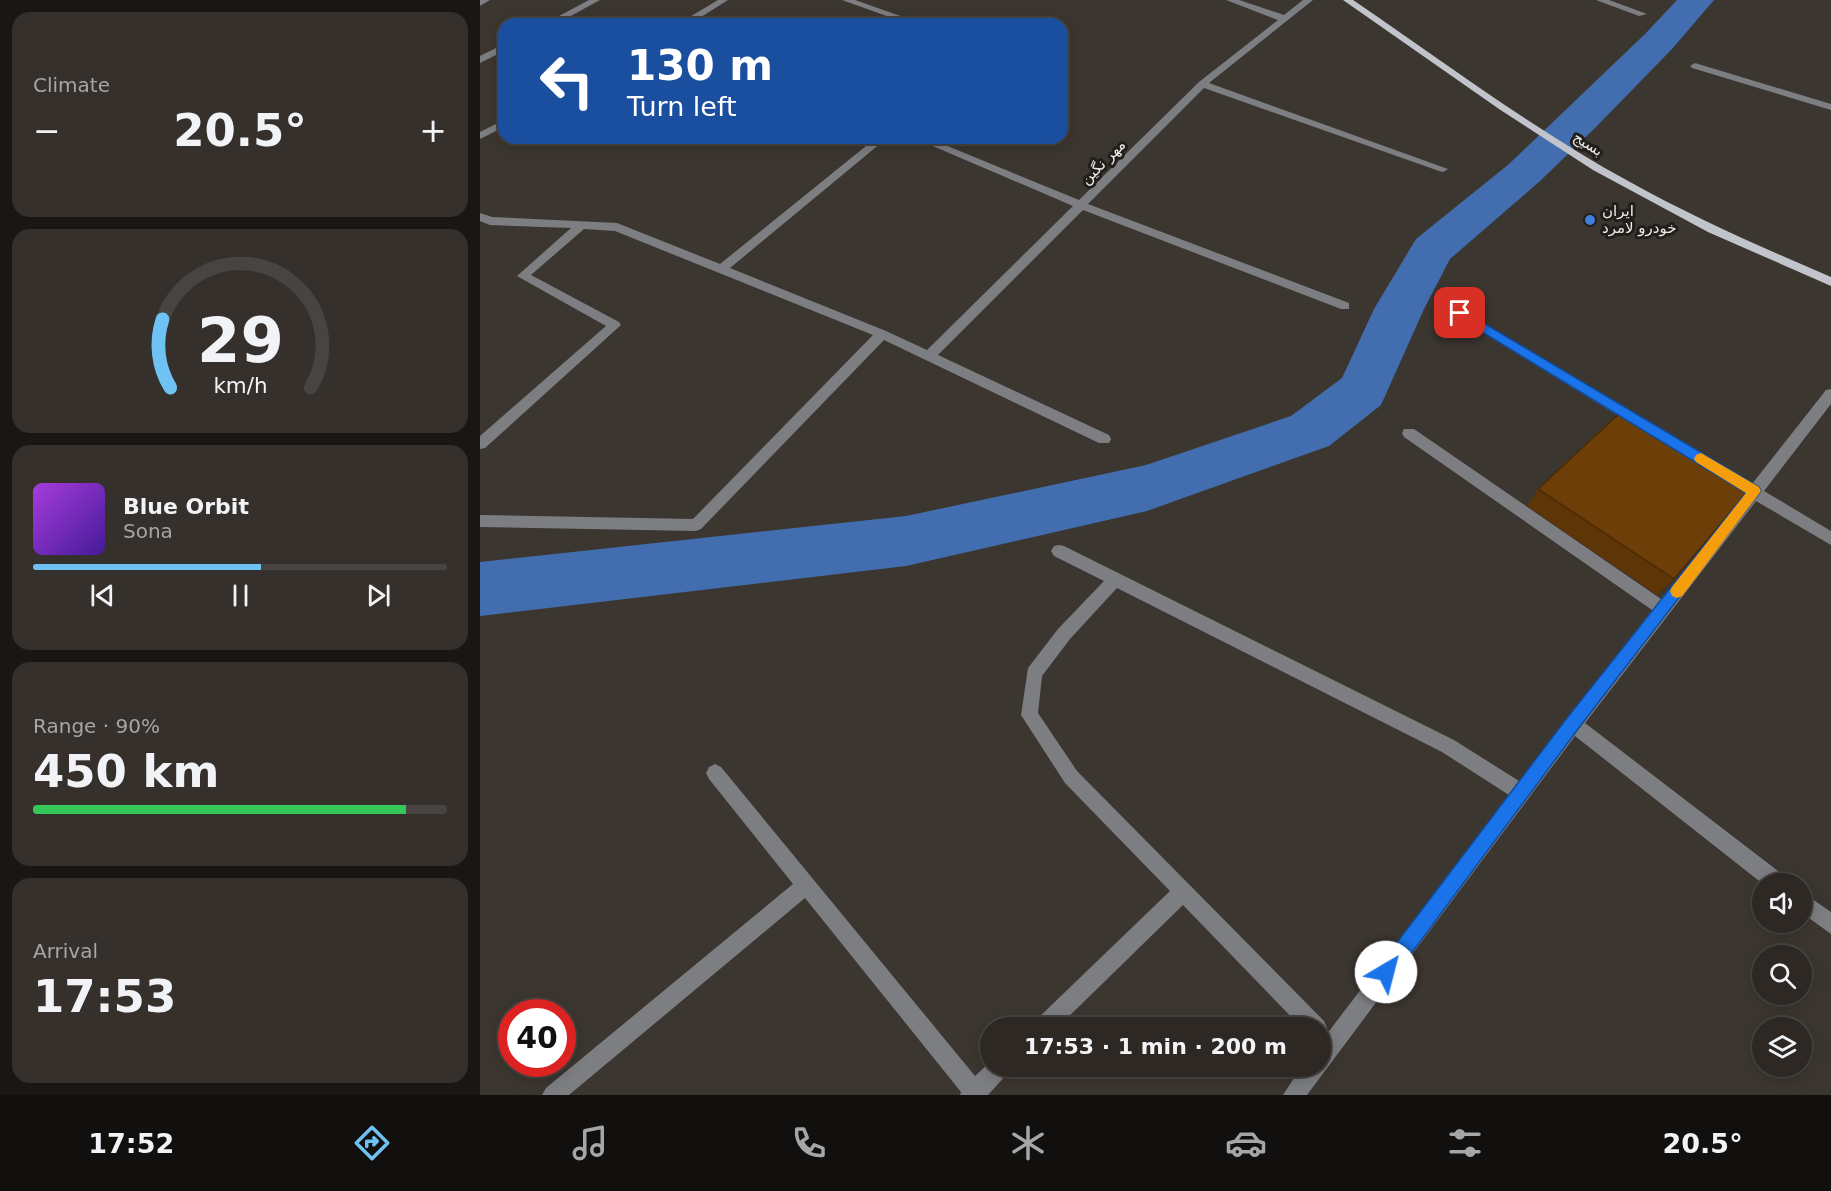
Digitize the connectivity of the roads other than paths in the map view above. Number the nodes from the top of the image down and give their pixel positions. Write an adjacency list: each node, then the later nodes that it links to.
1 (486, 0): 9 (street)
2 (596, 0): 11 (street)
3 (724, 0): 12 (street)
4 (846, 0): 13 (street)
5 (1230, 0): 14 (street)
6 (1309, 0): 14 (street, مهر نگین)
7 (1347, 0): 29 (main road, بسیج)
8 (1599, 0): 10 (street)
9 (480, 3)
10 (1642, 14)
11 (561, 18)
12 (693, 18)
13 (900, 18)
14 (1285, 19): 18 (street, مهر نگین)
15 (498, 50): 16 (street)
16 (480, 60)
17 (1695, 66): 19 (street)
18 (1202, 84): 24 (street); 25 (street, مهر نگین)
19 (1831, 107)
20 (498, 126): 21 (street)
21 (480, 136)
22 (875, 144): 28 (street)
23 (934, 144): 25 (street)
24 (1443, 168)
25 (1081, 205): 30 (street); 33 (street, مهر نگین)
26 (483, 222): 27 (street)
27 (582, 225): 28 (street); 37 (street)
28 (721, 269): 32 (street)
29 (1831, 282)
30 (1344, 306)
31 (1460, 313): 38 (street)
32 (882, 334): 33 (street); 39 (street)
33 (929, 356): 36 (street)
34 (1831, 394): 38 (street)
35 (1409, 433): 43 (street)
36 (1104, 439)
37 (480, 444)
38 (1754, 491): 40 (street); 43 (street)
39 (480, 520)
40 (1831, 539)
41 (1059, 551): 42 (street)
42 (1115, 579): 46 (street); 49 (street)
43 (1663, 609): 44 (street)
44 (1573, 724): 46 (street); 47 (street)
45 (715, 773): 48 (street)
46 (1521, 792): 54 (street)
47 (1765, 873)
48 (806, 885): 57 (street); 58 (street)
49 (1183, 892): 52 (street); 53 (street)
50 (1812, 909): 51 (street)
51 (1831, 924)
52 (1052, 1017)
53 (1306, 1017)
54 (1331, 1031)
55 (990, 1077): 57 (street)
56 (1307, 1077): 59 (street)
57 (974, 1094)
58 (553, 1095)
59 (1294, 1095)

